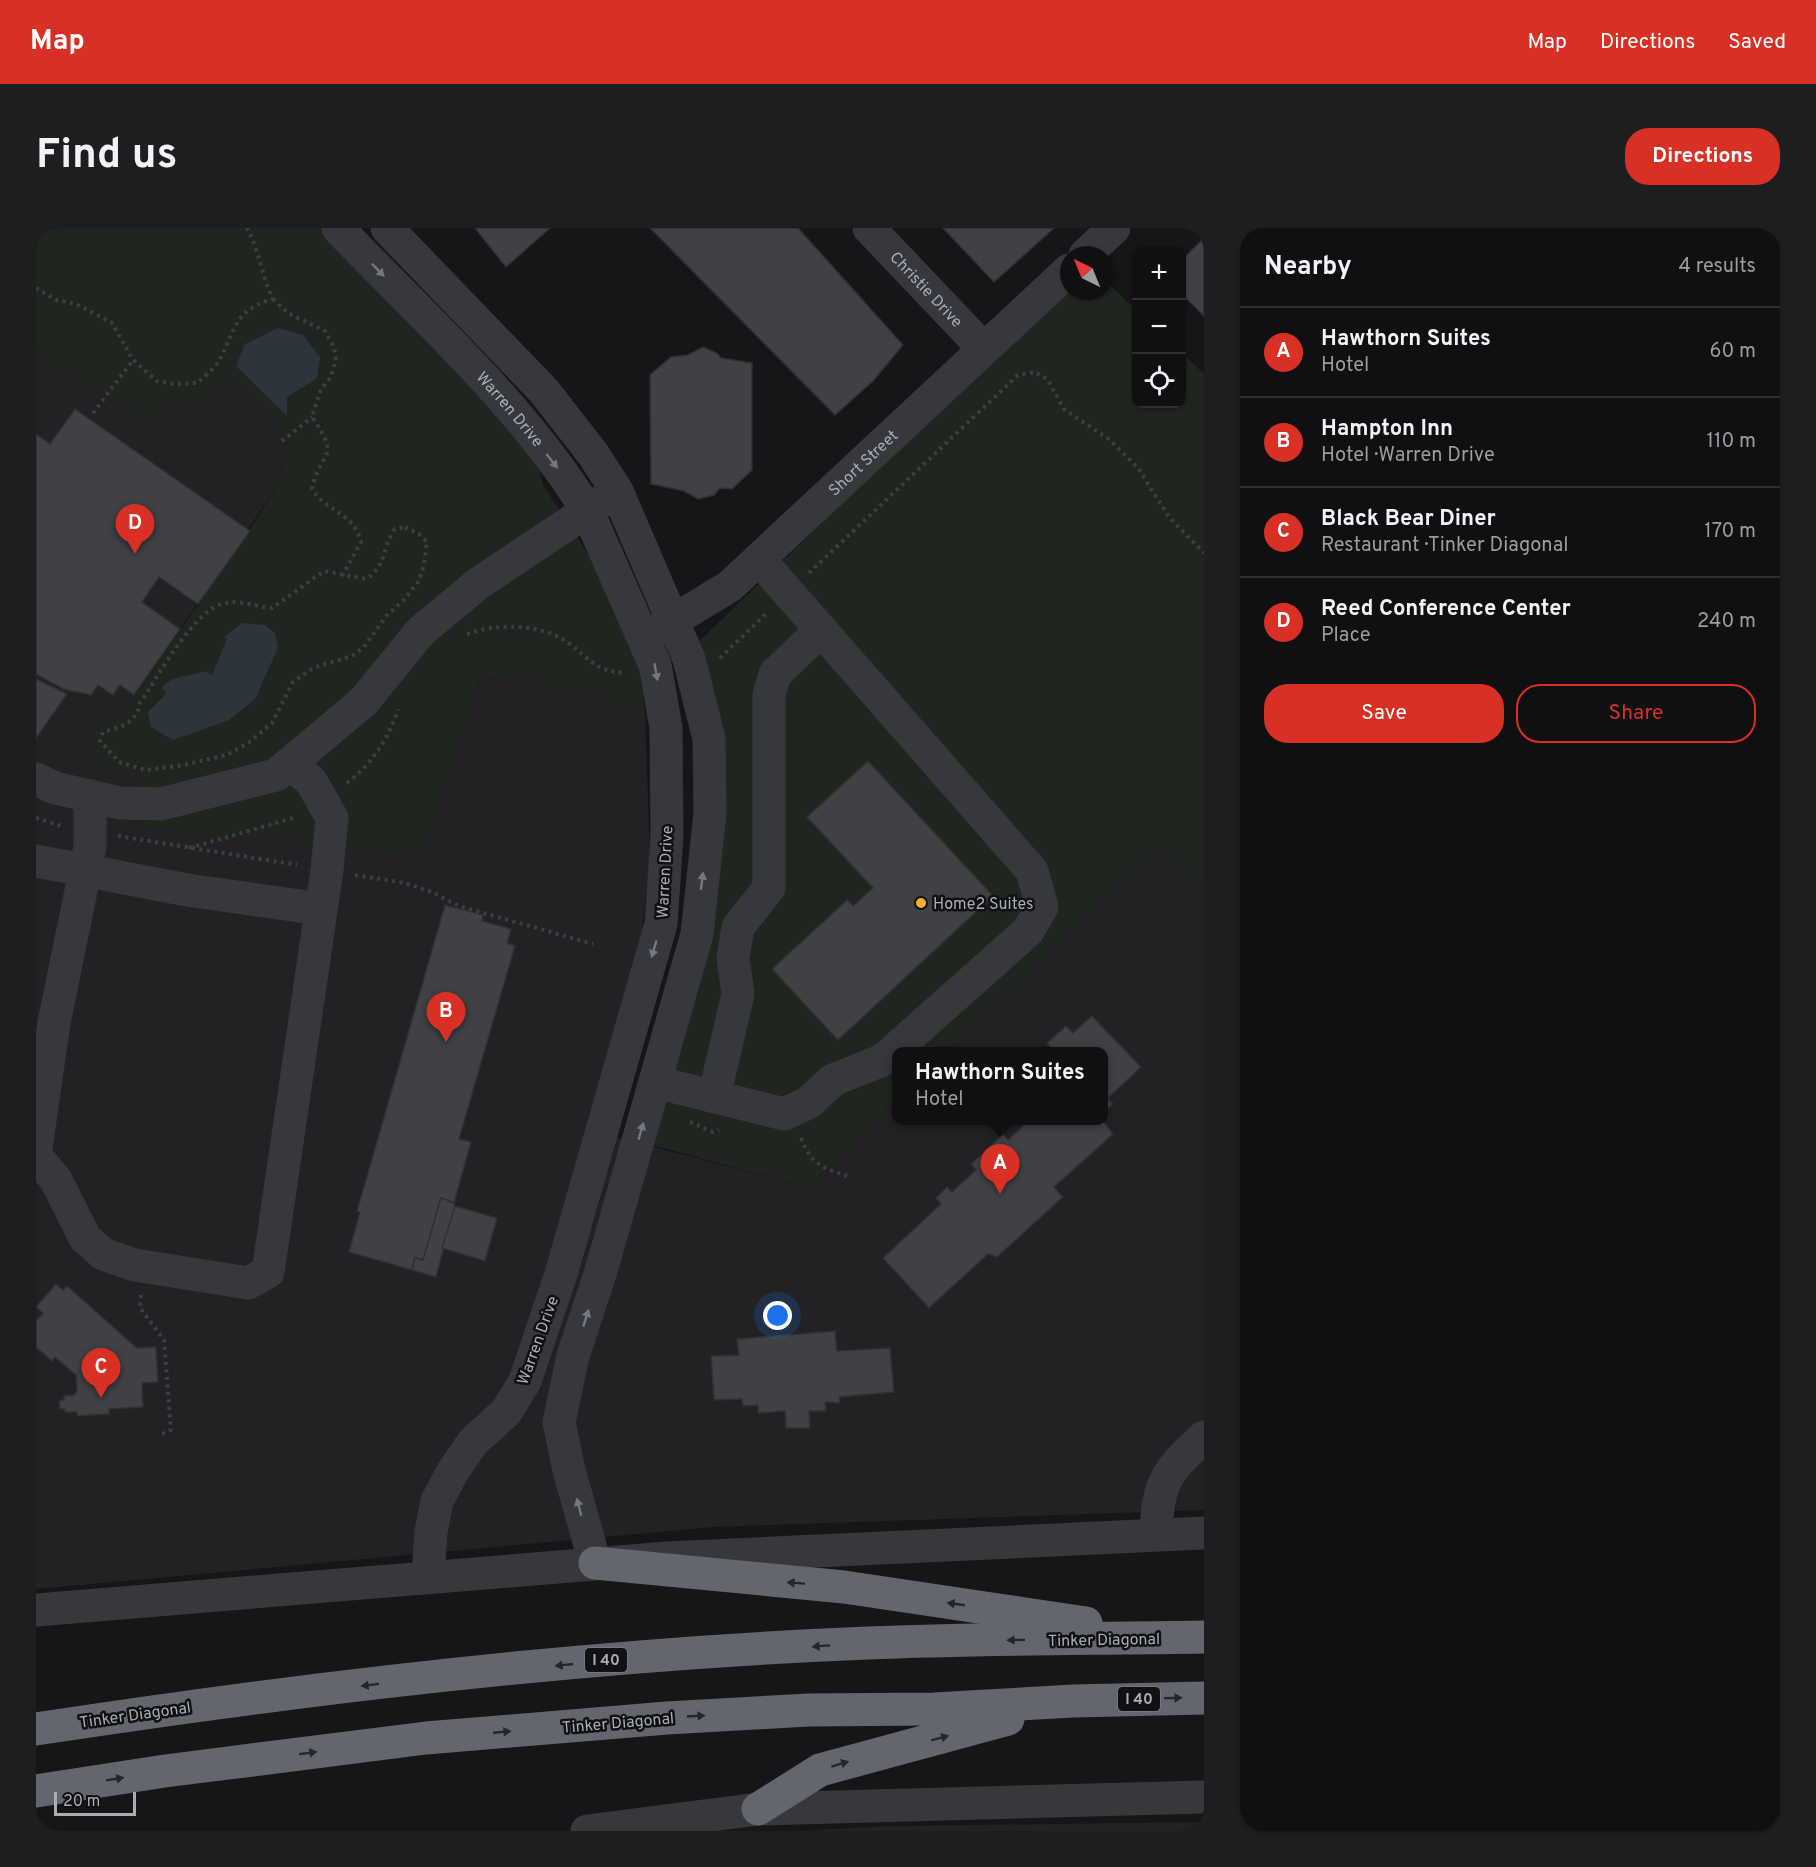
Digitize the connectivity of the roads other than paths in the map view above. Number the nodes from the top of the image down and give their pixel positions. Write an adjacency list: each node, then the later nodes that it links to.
1 (338, 228): 9 (street, Warren Drive, one-way to 9)
2 (387, 228): 8 (street)
3 (869, 228): 7 (street, Christie Drive)
4 (1114, 228): 5 (street)
5 (1095, 246)
6 (1060, 278): 7 (street, Short Street)
7 (984, 349): 10 (street, Short Street)
8 (617, 491): 9 (street); 11 (street)
9 (587, 510): 13 (street, Warren Drive); 14 (street)
10 (759, 559): 11 (street, Short Street); 12 (street)
11 (674, 622): 13 (street, Short Street); 20 (street, one-way to 11)
12 (821, 630): 21 (street); 23 (street)
13 (644, 637): 33 (street, Warren Drive, one-way to 33)
14 (289, 764): 16 (street); 19 (street)
15 (36, 779): 16 (street)
16 (90, 796): 18 (street)
17 (36, 861): 18 (street)
18 (84, 872): 19 (street); 22 (street)
19 (321, 909): 28 (street)
20 (697, 934): 21 (street); 25 (street)
21 (736, 942): 26 (street)
22 (45, 1021): 27 (street)
23 (898, 1047)
24 (892, 1052): 26 (street)
25 (655, 1082): 26 (street); 32 (street, one-way to 25)
26 (714, 1097)
27 (36, 1148)
28 (36, 1156)
29 (1204, 1437): 31 (street)
30 (1204, 1533): 31 (street)
31 (1156, 1534): 32 (street)
32 (595, 1563): 33 (street); 35 (highway, one-way to 32)
33 (428, 1576): 34 (street)
34 (36, 1610)
35 (1192, 1637): 38 (highway, Tinker Diagonal / I 40, one-way to 38)
36 (1204, 1698): 37 (highway, Tinker Diagonal / I 40, one-way to 36)
37 (1073, 1701): 39 (highway, Tinker Diagonal / I 40, one-way to 37); 41 (highway, one-way to 37)
38 (36, 1729)
39 (36, 1791)
40 (1204, 1797): 41 (street)
41 (758, 1809): 42 (street)
42 (587, 1831)

